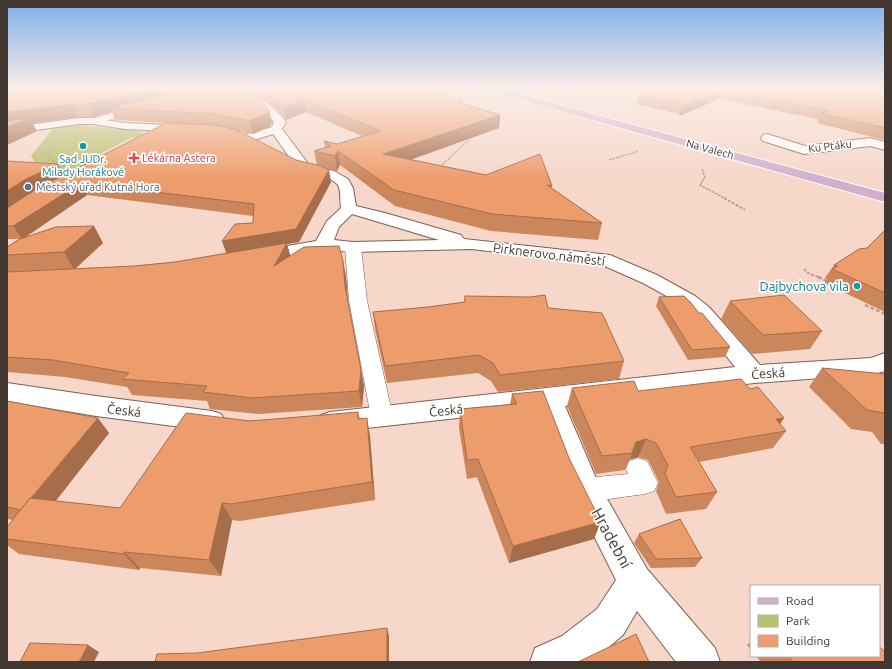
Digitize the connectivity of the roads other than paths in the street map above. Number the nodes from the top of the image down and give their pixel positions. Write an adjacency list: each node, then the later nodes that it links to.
1 (100, 119): 4 (street)
2 (278, 119): 6 (street)
3 (601, 119): 17 (main road, Na Valech)
4 (93, 121): 5 (street); 8 (street)
5 (168, 128): 7 (street); 11 (street)
6 (276, 129): 13 (street); 16 (street)
7 (199, 130)
8 (7, 131)
9 (885, 136): 12 (street, Ku Ptáku)
10 (767, 138): 12 (street, Ku Ptáku)
11 (147, 139)
12 (870, 142): 14 (street, Ku Ptáku)
13 (262, 146)
14 (885, 146)
15 (276, 153): 16 (street)
16 (304, 168): 18 (street)
17 (885, 198)
18 (349, 209): 19 (street, Pirknerovo náměstí); 20 (street)
19 (471, 244): 21 (street, Pirknerovo náměstí); 24 (street, Pirknerovo náměstí)
20 (324, 245): 21 (street, Pirknerovo náměstí); 22 (street, Pirknerovo náměstí)
21 (353, 247): 27 (street)
22 (242, 259)
23 (885, 361): 24 (street, Česká)
24 (754, 374): 26 (street, Česká)
25 (7, 392): 28 (street, Česká)
26 (549, 398): 27 (street, Česká); 31 (street, Hradební)
27 (382, 417): 29 (street, Česká)
28 (235, 424)
29 (307, 424)
30 (638, 469): 31 (street)
31 (586, 490): 32 (street, Hradební)
32 (635, 580): 33 (street); 34 (street, Hradební)
33 (548, 662)
34 (701, 662)

